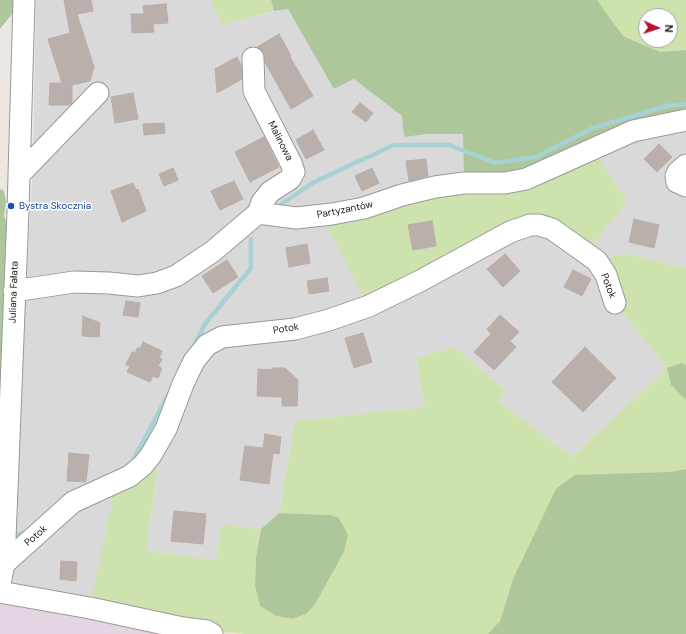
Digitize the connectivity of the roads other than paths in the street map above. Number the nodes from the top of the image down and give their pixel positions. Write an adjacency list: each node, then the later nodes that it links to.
1 (24, 0): 6 (street, Juliana Fałata)
2 (253, 58): 8 (street, Malinowa)
3 (98, 93): 6 (street)
4 (686, 120): 8 (street, Partyzantów)
5 (686, 165): 7 (street)
6 (19, 175): 9 (street, Juliana Fałata)
7 (686, 186)
8 (258, 213): 9 (street)
9 (14, 291): 11 (street, Juliana Fałata)
10 (615, 303): 11 (street, Potok)
11 (4, 564): 12 (street, Juliana Fałata)
12 (0, 584)
13 (0, 592): 14 (street)
14 (212, 634)

